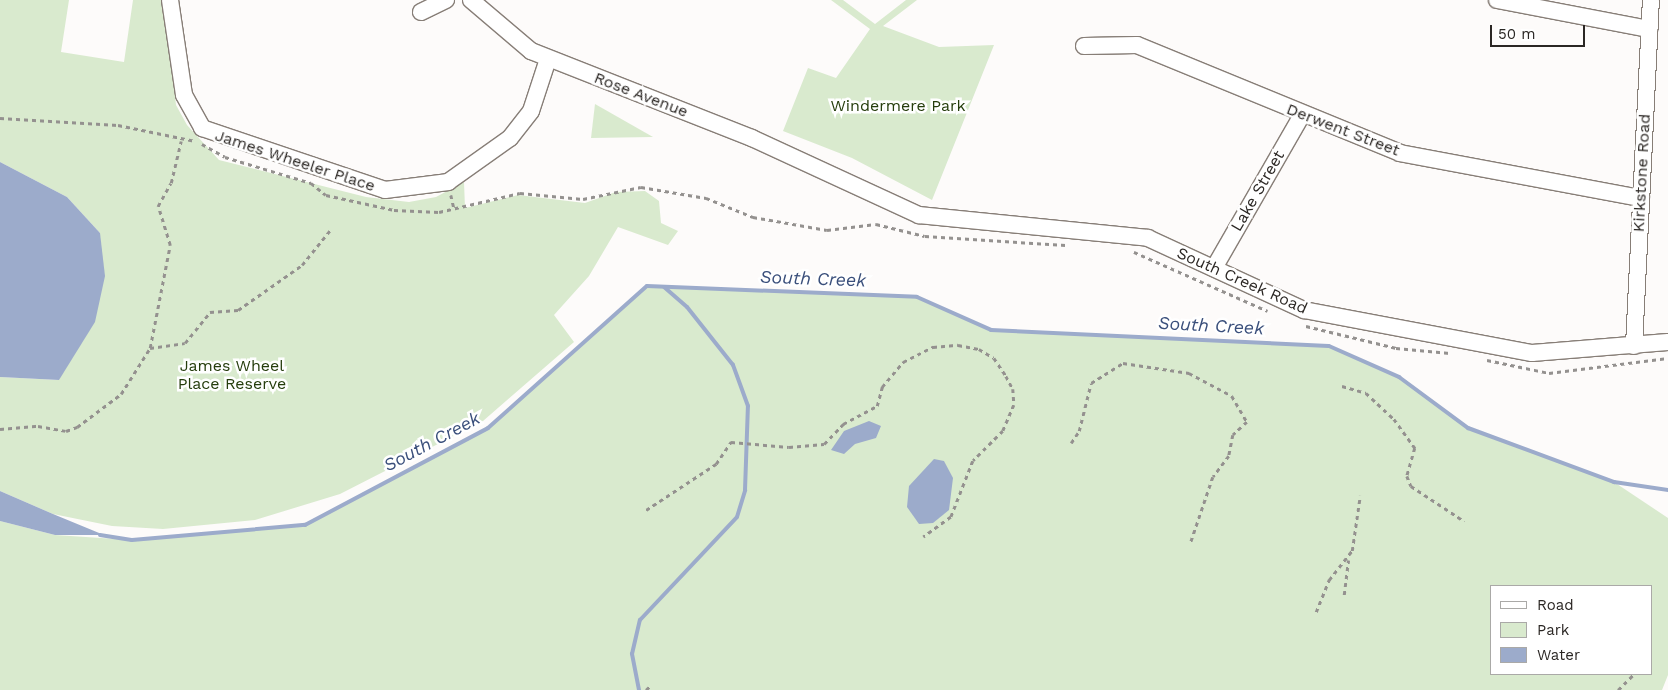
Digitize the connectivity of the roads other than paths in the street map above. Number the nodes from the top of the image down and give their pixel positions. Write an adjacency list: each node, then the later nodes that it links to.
1 (170, 0): 9 (street, James Wheeler Place)
2 (446, 0): 6 (street)
3 (471, 0): 9 (street, Rose Avenue)
4 (1497, 0): 7 (street)
5 (1651, 0): 7 (street, Kirkstone Road)
6 (421, 12)
7 (1649, 29): 12 (street, Kirkstone Road)
8 (1084, 46): 10 (street, Derwent Street)
9 (548, 59): 11 (street, Rose Avenue)
10 (1302, 115): 12 (street, Derwent Street); 13 (street, Lake Street)
11 (824, 172): 13 (street, South Creek Road)
12 (1641, 198): 15 (street, Kirkstone Road)
13 (1214, 268): 15 (street, South Creek Road)
14 (1668, 342): 15 (street, South Creek Road)
15 (1634, 346)

